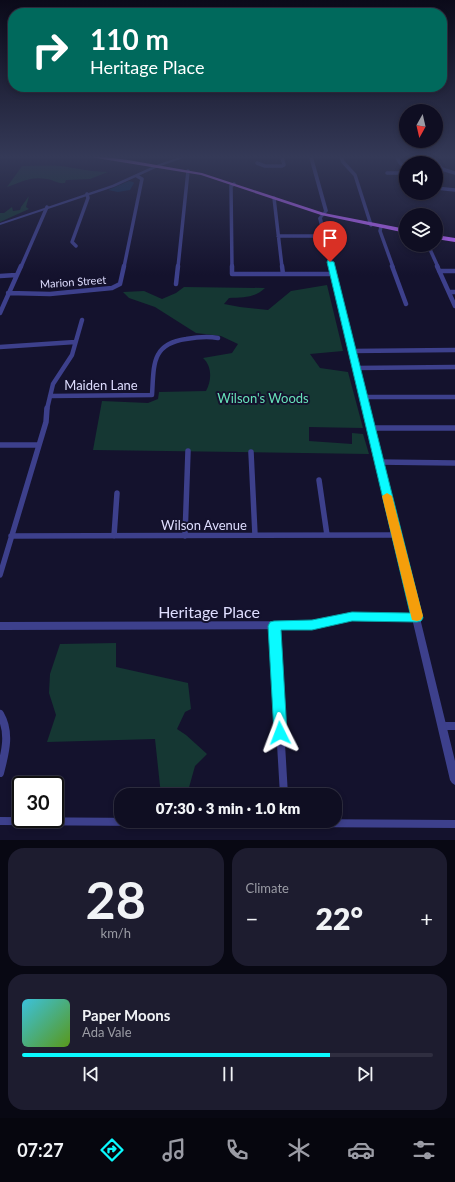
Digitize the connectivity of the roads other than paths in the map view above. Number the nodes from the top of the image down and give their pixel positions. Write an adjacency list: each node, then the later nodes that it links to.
1 (80, 196): 10 (street)
2 (88, 196): 20 (street)
3 (138, 196): 31 (street, Marion Street)
4 (185, 196): 28 (street)
5 (231, 196): 24 (street)
6 (269, 196): 9 (main road)
7 (322, 196): 11 (street)
8 (361, 196): 13 (street)
9 (274, 198): 11 (main road); 16 (street)
10 (47, 207): 12 (street); 26 (street)
11 (323, 214): 13 (main road); 17 (street)
12 (0, 224)
13 (370, 225): 14 (main road)
14 (381, 227): 15 (main road); 32 (street)
15 (399, 230)
16 (278, 236): 17 (street); 24 (street)
17 (324, 236): 25 (street)
18 (443, 238): 19 (main road)
19 (455, 240)
20 (76, 246)
21 (431, 252): 22 (street)
22 (439, 271): 23 (street); 29 (street)
23 (455, 271)
24 (283, 274): 25 (street)
25 (332, 274): 40 (street)
26 (16, 275): 27 (street); 31 (street)
27 (0, 276)
28 (176, 284)
29 (449, 292): 30 (street); 33 (street)
30 (455, 292)
31 (8, 294): 34 (street)
32 (406, 304)
33 (455, 306)
34 (0, 313)
35 (82, 320): 37 (street)
36 (218, 338): 43 (street, Maiden Lane)
37 (75, 342): 38 (street); 43 (street)
38 (0, 347)
39 (455, 350): 40 (street)
40 (352, 351): 42 (street)
41 (455, 367): 42 (street)
42 (355, 368): 44 (street)
43 (50, 396): 49 (street)
44 (362, 397): 45 (street); 46 (street)
45 (455, 397)
46 (370, 428): 47 (street); 52 (street)
47 (455, 428)
48 (0, 445): 49 (street)
49 (39, 445): 59 (street)
50 (188, 452): 61 (street)
51 (251, 452): 56 (street)
52 (378, 462): 53 (street); 58 (street)
53 (455, 463)
54 (319, 480): 57 (street)
55 (117, 493): 60 (street)
56 (255, 535): 57 (street, Wilson Avenue); 61 (street, Wilson Avenue)
57 (327, 535): 58 (street, Wilson Avenue)
58 (397, 535): 63 (street)
59 (12, 536): 60 (street, Wilson Avenue); 62 (street)
60 (114, 536): 61 (street, Wilson Avenue)
61 (185, 536)
62 (0, 576)
63 (417, 618): 65 (street, Heritage Place); 67 (street)
64 (0, 626): 65 (street, Heritage Place)
65 (274, 626): 71 (street)
66 (0, 714): 69 (street)
67 (442, 726): 68 (street); 70 (street)
68 (455, 726)
69 (0, 773)
70 (455, 780)
71 (284, 788)
72 (0, 821): 73 (street)
73 (114, 821)
74 (342, 822): 75 (street)
75 (455, 824)

